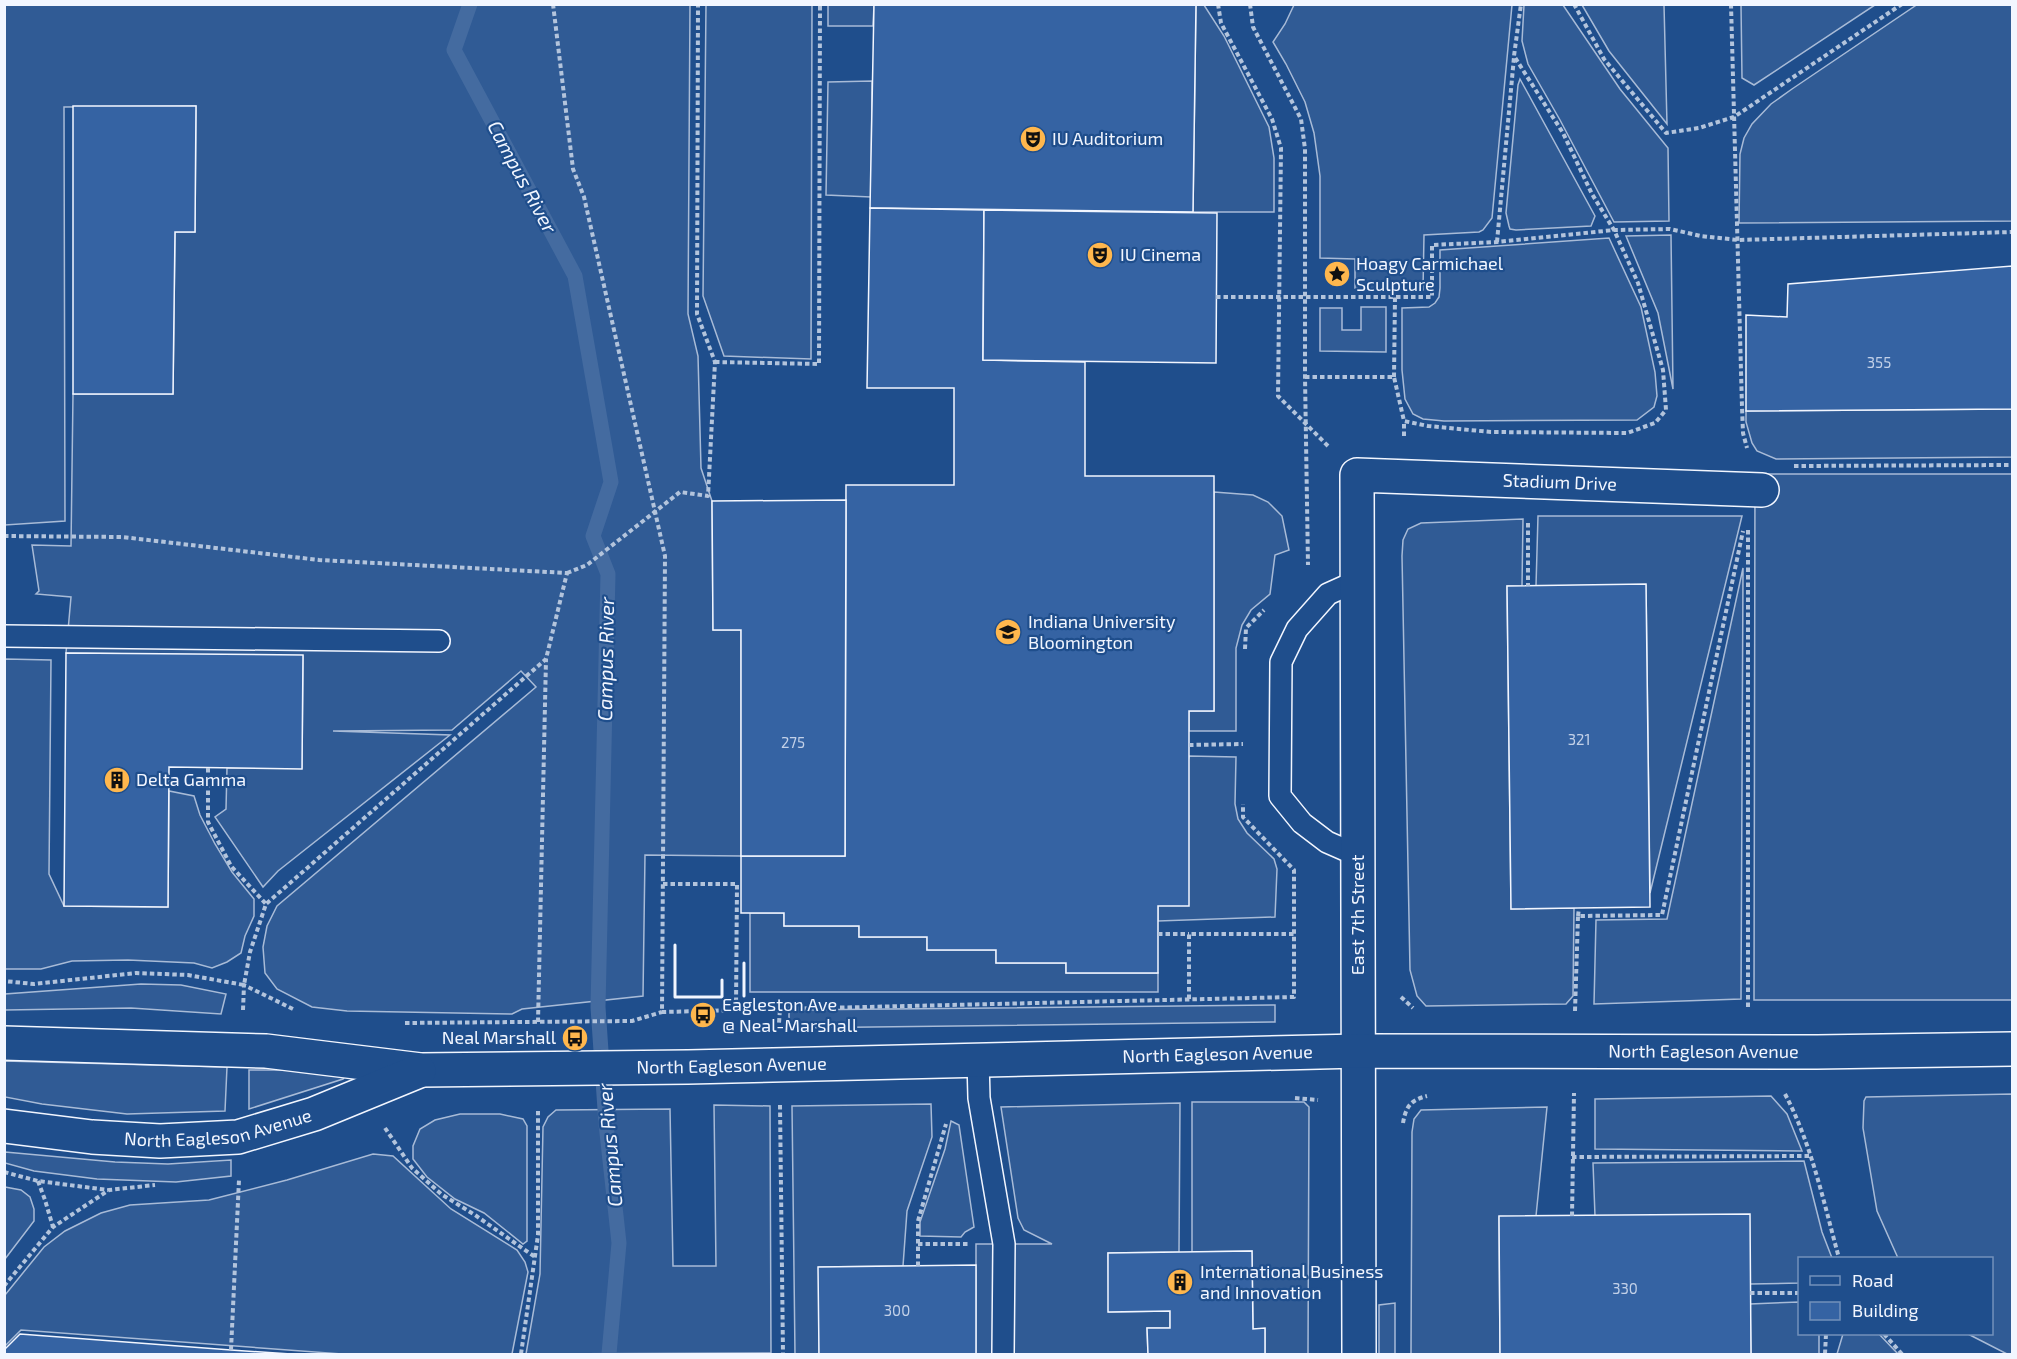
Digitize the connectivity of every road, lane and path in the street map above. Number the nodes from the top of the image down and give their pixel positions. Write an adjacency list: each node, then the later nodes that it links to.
1 (553, 4): 30 (path)
2 (698, 4): 20 (path)
3 (820, 4): 20 (path)
4 (1218, 4): 18 (path)
5 (1250, 4): 19 (path)
6 (1521, 4): 10 (path)
7 (1574, 4): 11 (path)
8 (1731, 4): 11 (path)
9 (1902, 4): 11 (path)
10 (1514, 56): 12 (path); 15 (path)
11 (1734, 117): 14 (path)
12 (1614, 230): 14 (path); 15 (path); 23 (path)
13 (2013, 232): 14 (path)
14 (1738, 240): 29 (path)
15 (1497, 242): 17 (path)
16 (1216, 297): 18 (path)
17 (1395, 297): 19 (path); 22 (path)
18 (1278, 298): 19 (path); 24 (path)
19 (1306, 299): 21 (path)
20 (715, 362): 30 (path)
21 (1305, 377): 22 (path); 24 (path)
22 (1394, 377): 23 (path)
23 (1404, 421): 28 (path)
24 (1305, 423): 27 (path); 32 (path)
25 (2013, 465): 26 (path)
26 (1788, 466)
27 (1357, 476): 28 (street, Stadium Drive); 34 (street, East 7th Street)
28 (1402, 476): 29 (street, Stadium Drive)
29 (1753, 496): 50 (path); 60 (path)
30 (654, 511): 33 (path); 47 (path)
31 (4, 536): 33 (path)
32 (1308, 569)
33 (567, 573): 39 (path)
34 (1357, 581): 46 (street, East 7th Street); 46 (lane)
35 (1269, 606): 38 (path)
36 (4, 636): 37 (lane)
37 (439, 640)
38 (1245, 651)
39 (546, 658): 48 (path); 65 (path)
40 (1244, 733): 41 (path)
41 (1244, 744): 42 (path); 43 (path)
42 (1189, 745)
43 (1243, 755)
44 (208, 768): 48 (path)
45 (1243, 796): 53 (path)
46 (1359, 856): 69 (street, East 7th Street)
47 (663, 884): 58 (path); 63 (path)
48 (266, 904): 54 (path)
49 (1579, 908): 50 (path)
50 (1578, 916): 62 (path)
51 (1158, 934): 52 (path)
52 (1190, 934): 53 (path); 56 (path)
53 (1294, 934): 56 (path)
54 (4, 981)
55 (1400, 994): 64 (path)
56 (1190, 999): 57 (path)
57 (780, 1009): 58 (path); 71 (path)
58 (736, 1010): 63 (path)
59 (1736, 1010): 60 (path)
60 (1748, 1010): 61 (path)
61 (1760, 1010)
62 (1586, 1011)
63 (662, 1012): 66 (path)
64 (1418, 1012)
65 (538, 1022)
66 (567, 1022)
67 (4, 1043): 72 (street, North Eagleson Avenue)
68 (2013, 1049): 69 (street, North Eagleson Avenue)
69 (1359, 1051): 70 (street, North Eagleson Avenue); 102 (street, East 7th Street)
70 (978, 1060): 71 (street, North Eagleson Avenue); 76 (lane)
71 (778, 1065): 72 (street, North Eagleson Avenue); 100 (path)
72 (421, 1070): 81 (street, North Eagleson Avenue)
73 (1585, 1092): 84 (path)
74 (1775, 1092): 83 (path)
75 (1432, 1095): 82 (path)
76 (979, 1098): 90 (path); 91 (lane)
77 (1293, 1098): 79 (path)
78 (538, 1104): 92 (path)
79 (1321, 1107)
80 (383, 1125): 92 (path)
81 (4, 1126)
82 (1402, 1133)
83 (1810, 1156): 84 (path); 93 (path)
84 (1572, 1157): 88 (path)
85 (4, 1172): 86 (path)
86 (38, 1181): 87 (path); 89 (path)
87 (109, 1190)
88 (1572, 1216)
89 (53, 1227)
90 (918, 1244): 91 (path); 94 (path)
91 (1004, 1244): 101 (lane)
92 (535, 1257): 99 (path)
93 (1839, 1257)
94 (918, 1266)
95 (1750, 1293): 96 (path)
96 (1798, 1293)
97 (1826, 1335): 103 (path)
98 (1885, 1335): 104 (path)
99 (521, 1354)
100 (783, 1354)
101 (1003, 1354)
102 (1359, 1354)
103 (1825, 1354)
104 (1902, 1354)

